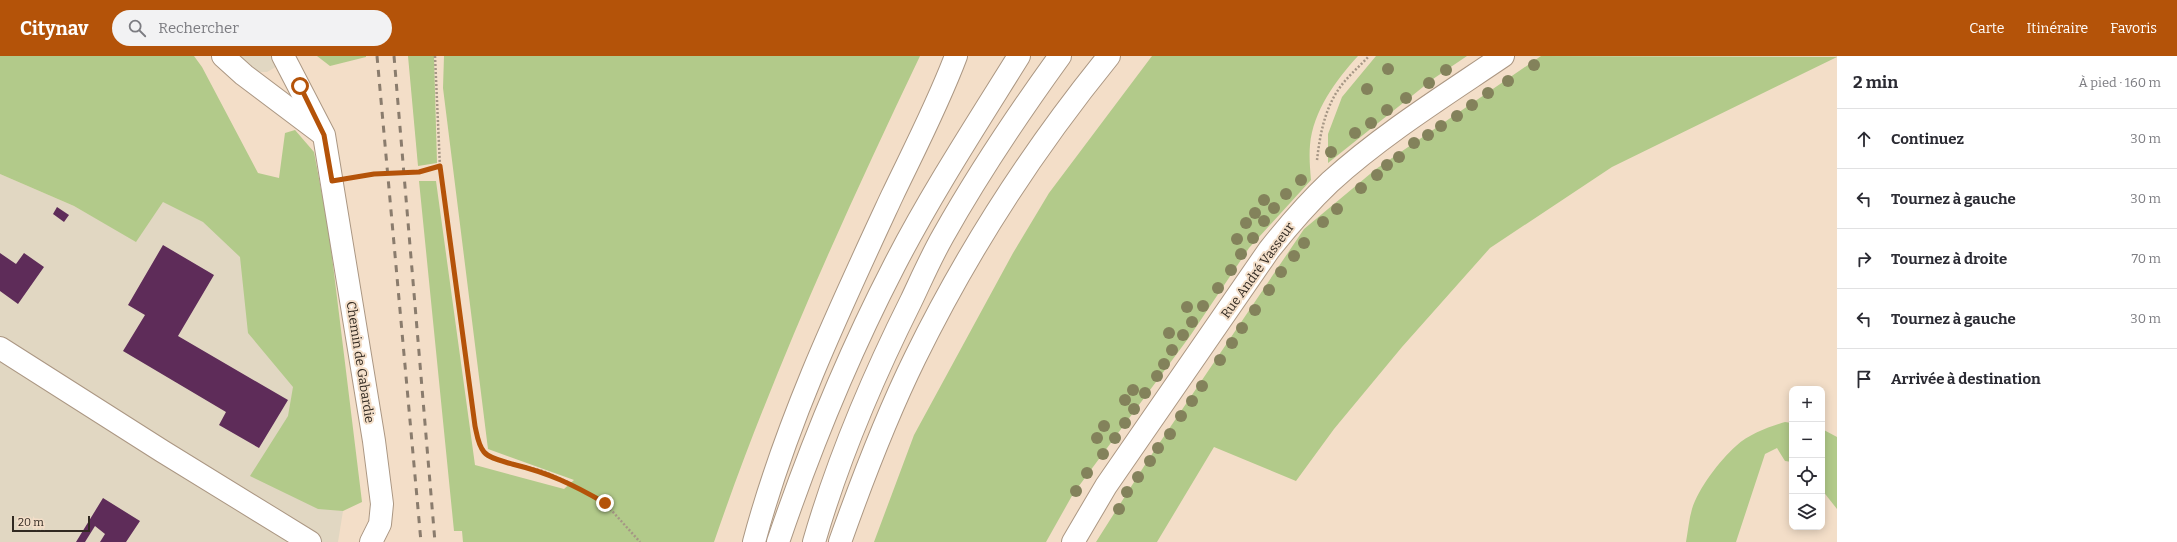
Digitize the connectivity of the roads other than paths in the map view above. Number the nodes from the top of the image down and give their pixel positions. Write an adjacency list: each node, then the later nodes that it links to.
1 (223, 56): 8 (main road)
2 (283, 56): 8 (main road, Chemin de Gabardie)
3 (956, 56): 12 (main road)
4 (1019, 56): 13 (main road)
5 (1060, 56): 14 (main road)
6 (1109, 56): 15 (main road)
7 (1503, 56): 16 (main road, Rue André Vasseur)
8 (324, 135): 11 (main road, Chemin de Gabardie)
9 (0, 348): 10 (main road)
10 (310, 542)
11 (370, 542)
12 (754, 542)
13 (778, 542)
14 (814, 542)
15 (840, 542)
16 (1073, 542)

